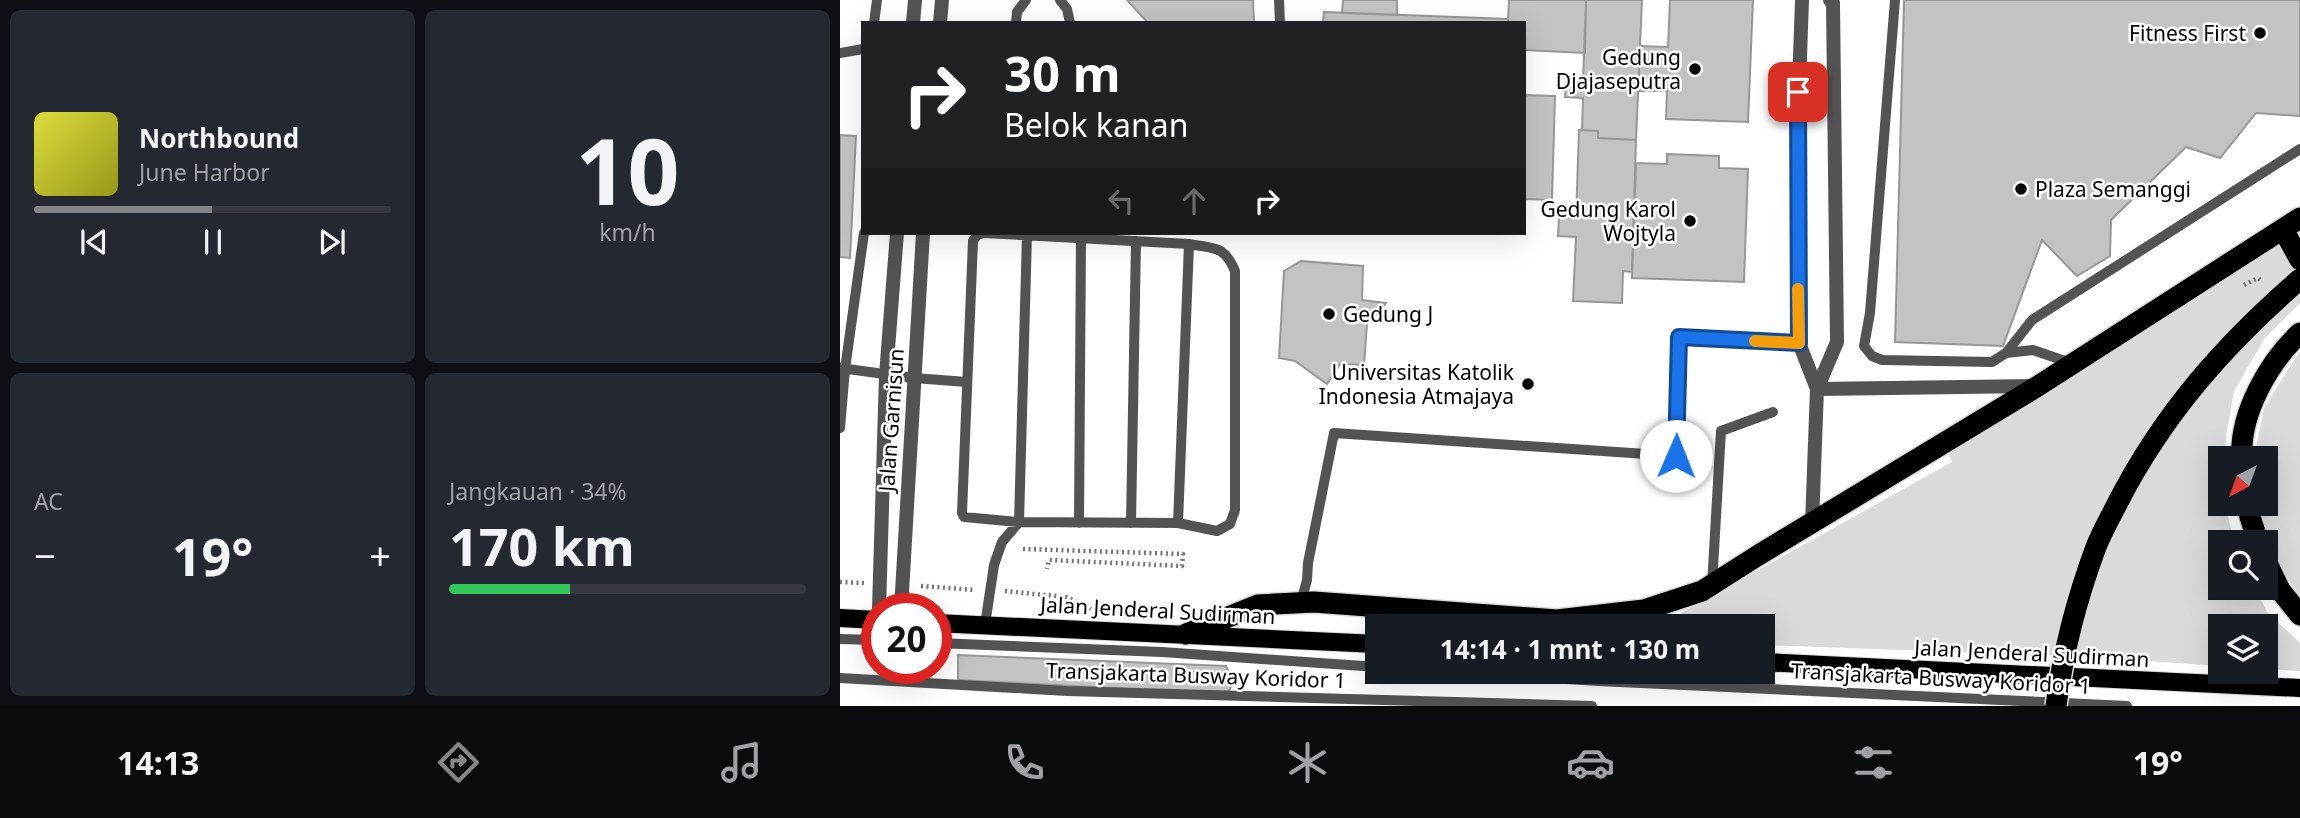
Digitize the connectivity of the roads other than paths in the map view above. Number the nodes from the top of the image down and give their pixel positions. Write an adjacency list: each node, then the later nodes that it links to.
1 (877, 0): 10 (lane)
2 (915, 0): 11 (street)
3 (942, 0): 12 (street)
4 (1026, 0): 13 (lane)
5 (1060, 0): 14 (lane)
6 (1279, 0): 15 (lane)
7 (1802, 0): 31 (street)
8 (1830, 0): 39 (street)
9 (1895, 0): 32 (lane)
10 (874, 21)
11 (913, 21)
12 (940, 21)
13 (1016, 21)
14 (1072, 21)
15 (1280, 21)
16 (861, 49): 17 (lane)
17 (840, 53)
18 (2300, 149): 32 (lane)
19 (2291, 223): 28 (highway); 33 (highway)
20 (864, 235): 34 (lane)
21 (897, 235): 35 (street, Jalan Garnisun)
22 (923, 235): 36 (street, Jalan Garnisun)
23 (977, 235): 37 (lane)
24 (1027, 235): 25 (lane); 43 (lane)
25 (1081, 237): 26 (lane); 44 (lane)
26 (1136, 241): 27 (lane); 45 (lane)
27 (1189, 244): 46 (lane); 46 (lane)
28 (2300, 260)
29 (2300, 279): 69 (highway, bridge)
30 (2300, 333): 42 (highway)
31 (1799, 343): 39 (street); 52 (lane)
32 (2006, 353): 33 (lane)
33 (2072, 364): 38 (highway)
34 (842, 368): 35 (lane); 41 (lane)
35 (886, 375): 36 (lane); 50 (street, Jalan Garnisun)
36 (914, 378): 37 (lane); 51 (street, Jalan Garnisun)
37 (967, 382): 43 (lane)
38 (2038, 386): 39 (street); 47 (highway)
39 (1817, 389): 47 (street)
40 (1773, 412): 48 (lane)
41 (840, 428)
42 (2241, 446)
43 (1019, 522): 44 (lane); 57 (lane)
44 (1079, 523): 45 (lane)
45 (1131, 523): 46 (lane)
46 (1178, 523)
47 (1812, 524): 48 (highway)
48 (1712, 585): 52 (highway)
49 (2278, 586): 53 (highway)
50 (879, 593)
51 (902, 593)
52 (1301, 602): 58 (highway)
53 (2300, 615)
54 (840, 618): 55 (main road)
55 (861, 619)
56 (952, 624): 57 (main road, Jalan Jenderal Sudirman)
57 (985, 625): 58 (main road, Jalan Jenderal Sudirman)
58 (1186, 634): 61 (main road, Jalan Jenderal Sudirman)
59 (840, 639): 60 (lane)
60 (861, 640)
61 (1365, 643)
62 (952, 644): 64 (lane, Transjakarta Busway Koridor 1)
63 (1775, 663): 67 (main road, Jalan Jenderal Sudirman)
64 (1365, 666)
65 (840, 678): 68 (lane, Transjakarta Busway Koridor 1)
66 (1654, 684): 70 (lane, Transjakarta Busway Koridor 1)
67 (2300, 688)
68 (1592, 706)
69 (2056, 706)
70 (2127, 706)

